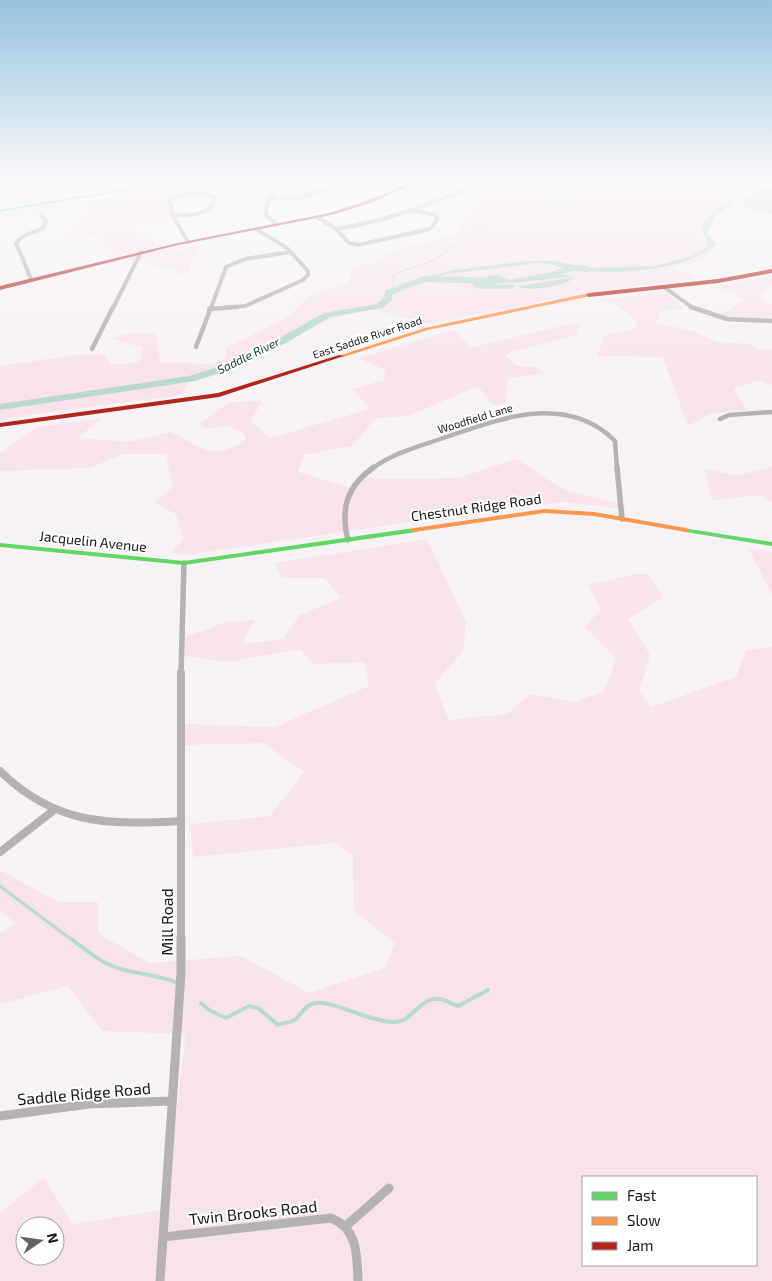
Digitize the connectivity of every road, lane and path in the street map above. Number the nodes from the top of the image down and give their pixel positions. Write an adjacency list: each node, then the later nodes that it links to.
1 (16, 243): 9 (street)
2 (184, 243): 6 (main road)
3 (277, 243): 7 (street)
4 (351, 243): 5 (street)
5 (374, 243)
6 (141, 252): 9 (main road); 15 (street)
7 (291, 252): 12 (street); 12 (street)
8 (772, 271): 10 (main road, East Saddle River Road)
9 (30, 279): 11 (main road)
10 (664, 287): 13 (street); 18 (main road, East Saddle River Road)
11 (0, 288)
12 (209, 310): 14 (street)
13 (772, 321)
14 (196, 348)
15 (92, 349)
16 (772, 412): 17 (street)
17 (720, 419)
18 (0, 425)
19 (622, 519): 20 (main road, Chestnut Ridge Road); 20 (street, Woodfield Lane); 21 (main road, Chestnut Ridge Road)
20 (348, 540): 23 (main road, Chestnut Ridge Road)
21 (772, 544)
22 (0, 545): 23 (main road, Jacquelin Avenue)
23 (184, 563): 26 (street, Mill Road)
24 (0, 770): 25 (street)
25 (54, 810): 26 (street); 27 (street)
26 (181, 821): 28 (street, Mill Road)
27 (0, 852)
28 (172, 1101): 29 (street, Saddle Ridge Road); 32 (street, Mill Road)
29 (0, 1116)
30 (389, 1188): 31 (street)
31 (346, 1225): 32 (street, Twin Brooks Road); 34 (street)
32 (163, 1237): 33 (street, Mill Road)
33 (160, 1281)
34 (358, 1281)

